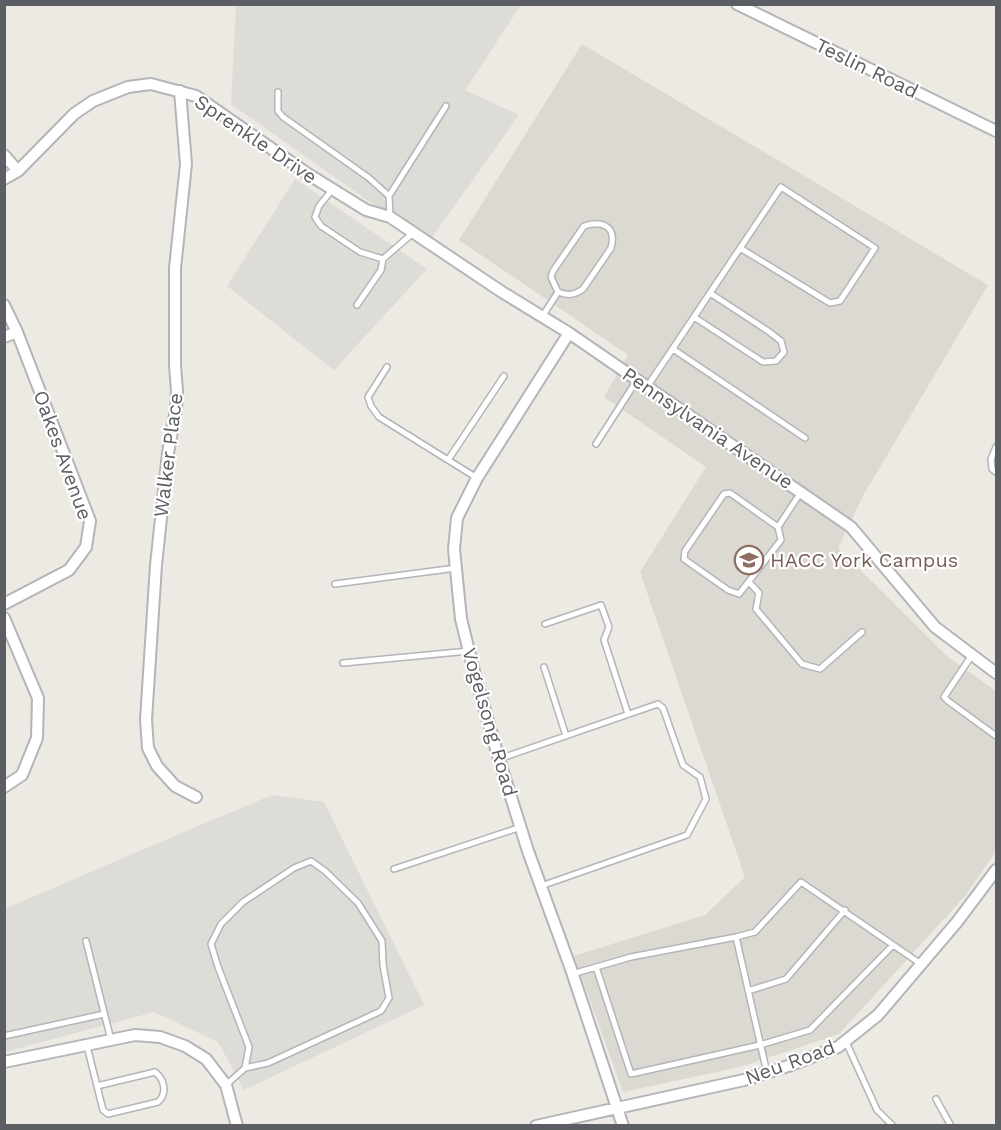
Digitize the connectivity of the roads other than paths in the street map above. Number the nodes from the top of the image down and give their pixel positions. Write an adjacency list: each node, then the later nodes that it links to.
1 (737, 4): 5 (street, Teslin Road)
2 (180, 92): 7 (street, Sprenkle Drive); 9 (street, Sprenkle Drive); 54 (street, Walker Place)
3 (278, 92): 10 (lane)
4 (447, 106): 10 (lane)
5 (996, 131)
6 (4, 154): 7 (street)
7 (18, 171): 8 (street, Sprenkle Drive)
8 (4, 179)
9 (332, 189): 11 (street, Sprenkle Drive); 14 (lane)
10 (389, 196): 11 (lane)
11 (390, 217): 12 (street, Pennsylvania Avenue)
12 (413, 233): 14 (lane); 19 (street, Pennsylvania Avenue)
13 (740, 249): 13 (lane); 16 (lane)
14 (383, 259): 18 (lane)
15 (558, 292): 15 (lane); 19 (lane)
16 (710, 294): 20 (lane); 20 (lane)
17 (4, 305): 21 (street, Oakes Avenue)
18 (357, 305)
19 (543, 316): 22 (street, Pennsylvania Avenue)
20 (694, 317): 24 (lane)
21 (17, 332): 23 (street); 40 (street, Oakes Avenue)
22 (569, 333): 27 (street, Pennsylvania Avenue); 34 (street, Vogelsong Road)
23 (4, 337)
24 (673, 349): 28 (lane); 29 (lane)
25 (387, 367): 32 (lane)
26 (504, 376): 32 (lane)
27 (637, 380): 28 (street, Pennsylvania Avenue); 30 (lane)
28 (647, 387): 35 (street, Pennsylvania Avenue)
29 (805, 438)
30 (596, 444)
31 (996, 447): 33 (lane)
32 (448, 460): 34 (lane)
33 (996, 472)
34 (477, 478): 37 (street, Vogelsong Road)
35 (801, 492): 36 (lane); 45 (street, Pennsylvania Avenue)
36 (778, 526): 38 (lane); 38 (lane)
37 (456, 568): 39 (lane); 44 (street, Vogelsong Road)
38 (748, 582): 43 (lane)
39 (335, 584)
40 (4, 604)
41 (4, 618): 53 (street)
42 (545, 624): 49 (lane)
43 (862, 632)
44 (469, 651): 46 (lane); 52 (street, Vogelsong Road)
45 (972, 655): 48 (street, Pennsylvania Avenue); 51 (lane)
46 (343, 663)
47 (544, 667): 50 (lane)
48 (994, 668)
49 (628, 714): 50 (lane); 58 (lane)
50 (566, 736): 52 (lane)
51 (996, 736)
52 (499, 759): 55 (street, Vogelsong Road)
53 (4, 787)
54 (196, 797)
55 (521, 827): 56 (lane); 58 (street, Vogelsong Road)
56 (394, 869)
57 (996, 870): 63 (street, Neu Road)
58 (541, 886): 65 (street, Vogelsong Road)
59 (845, 910): 60 (lane); 62 (lane); 66 (lane)
60 (736, 937): 64 (lane); 66 (lane)
61 (86, 941): 67 (lane)
62 (893, 945): 63 (lane); 71 (lane)
63 (921, 964): 70 (street, Neu Road)
64 (596, 967): 65 (lane); 71 (lane)
65 (572, 974): 79 (street, Vogelsong Road)
66 (748, 991): 71 (lane)
67 (104, 1014): 68 (lane); 69 (lane)
68 (4, 1036)
69 (111, 1040): 72 (street); 76 (street)
70 (845, 1041): 75 (street, Neu Road); 83 (lane)
71 (760, 1045): 75 (lane)
72 (87, 1046): 73 (street); 77 (lane)
73 (4, 1062)
74 (245, 1068): 74 (lane); 76 (lane)
75 (767, 1073): 79 (street, Neu Road)
76 (226, 1085): 80 (street)
77 (97, 1086): 77 (lane)
78 (936, 1099): 84 (lane)
79 (617, 1107): 81 (street, Neu Road); 82 (street, Vogelsong Road)
80 (237, 1125)
81 (536, 1125)
82 (623, 1125)
83 (893, 1125)
84 (951, 1125)

